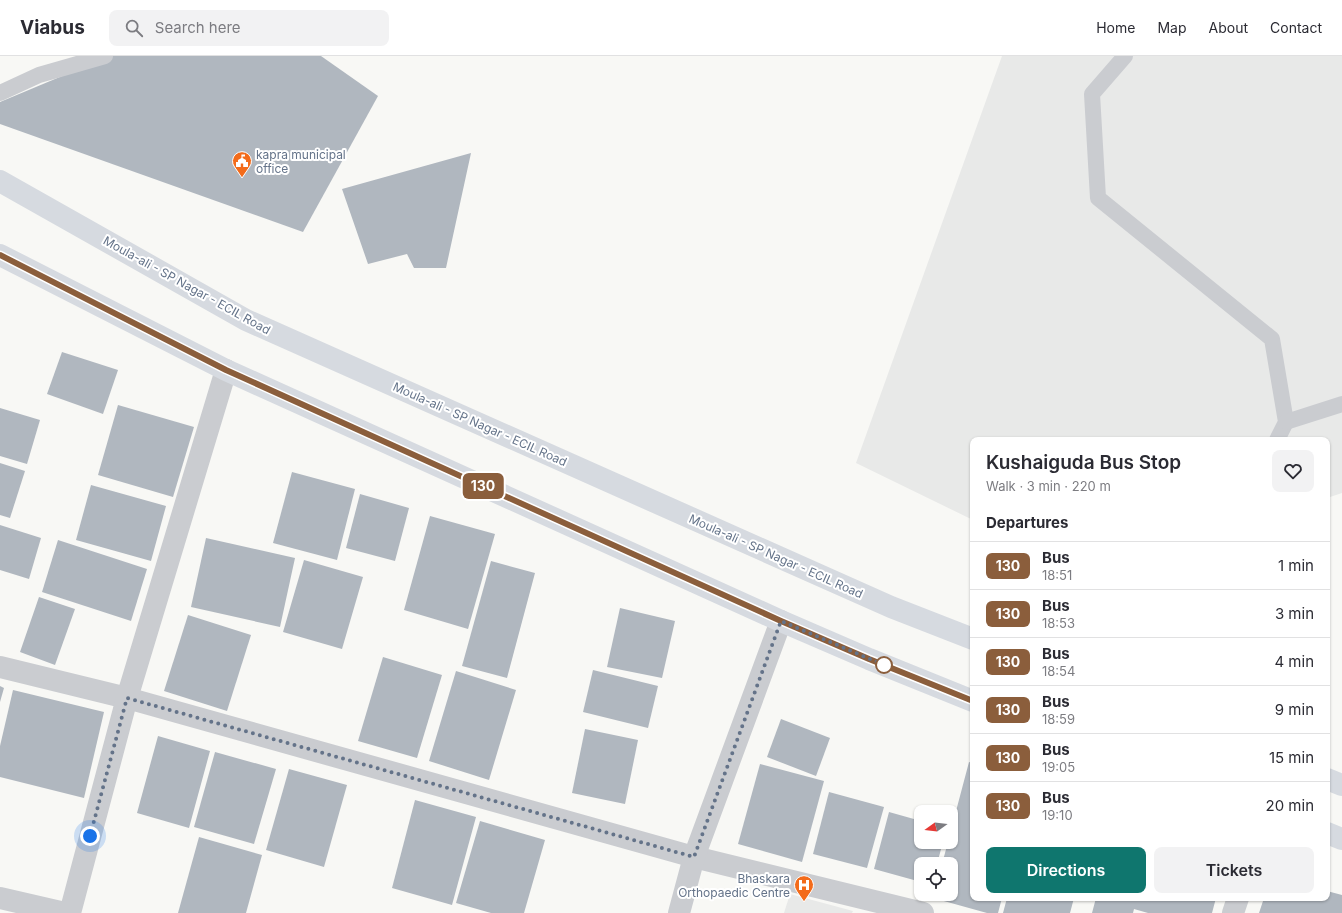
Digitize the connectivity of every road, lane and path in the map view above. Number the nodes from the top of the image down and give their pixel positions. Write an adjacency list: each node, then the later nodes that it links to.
1 (105, 56): 3 (lane)
2 (1125, 56): 8 (lane)
3 (0, 93)
4 (0, 181): 11 (main road, Moula-ali - SP Nagar - ECIL Road)
5 (0, 255): 6 (main road)
6 (226, 370): 10 (main road); 13 (street)
7 (1342, 404): 8 (lane)
8 (1286, 422): 9 (lane)
9 (1278, 437)
10 (781, 621): 14 (main road); 19 (street)
11 (970, 638)
12 (0, 668): 13 (street)
13 (127, 698): 19 (street); 23 (street)
14 (970, 700)
15 (1330, 780): 16 (main road)
16 (1342, 785)
17 (1330, 834): 18 (main road)
18 (1342, 838)
19 (694, 857): 24 (street); 25 (street)
20 (0, 898): 22 (street)
21 (1237, 901): 26 (street)
22 (65, 913)
23 (70, 913)
24 (679, 913)
25 (923, 913)
26 (1233, 913)

